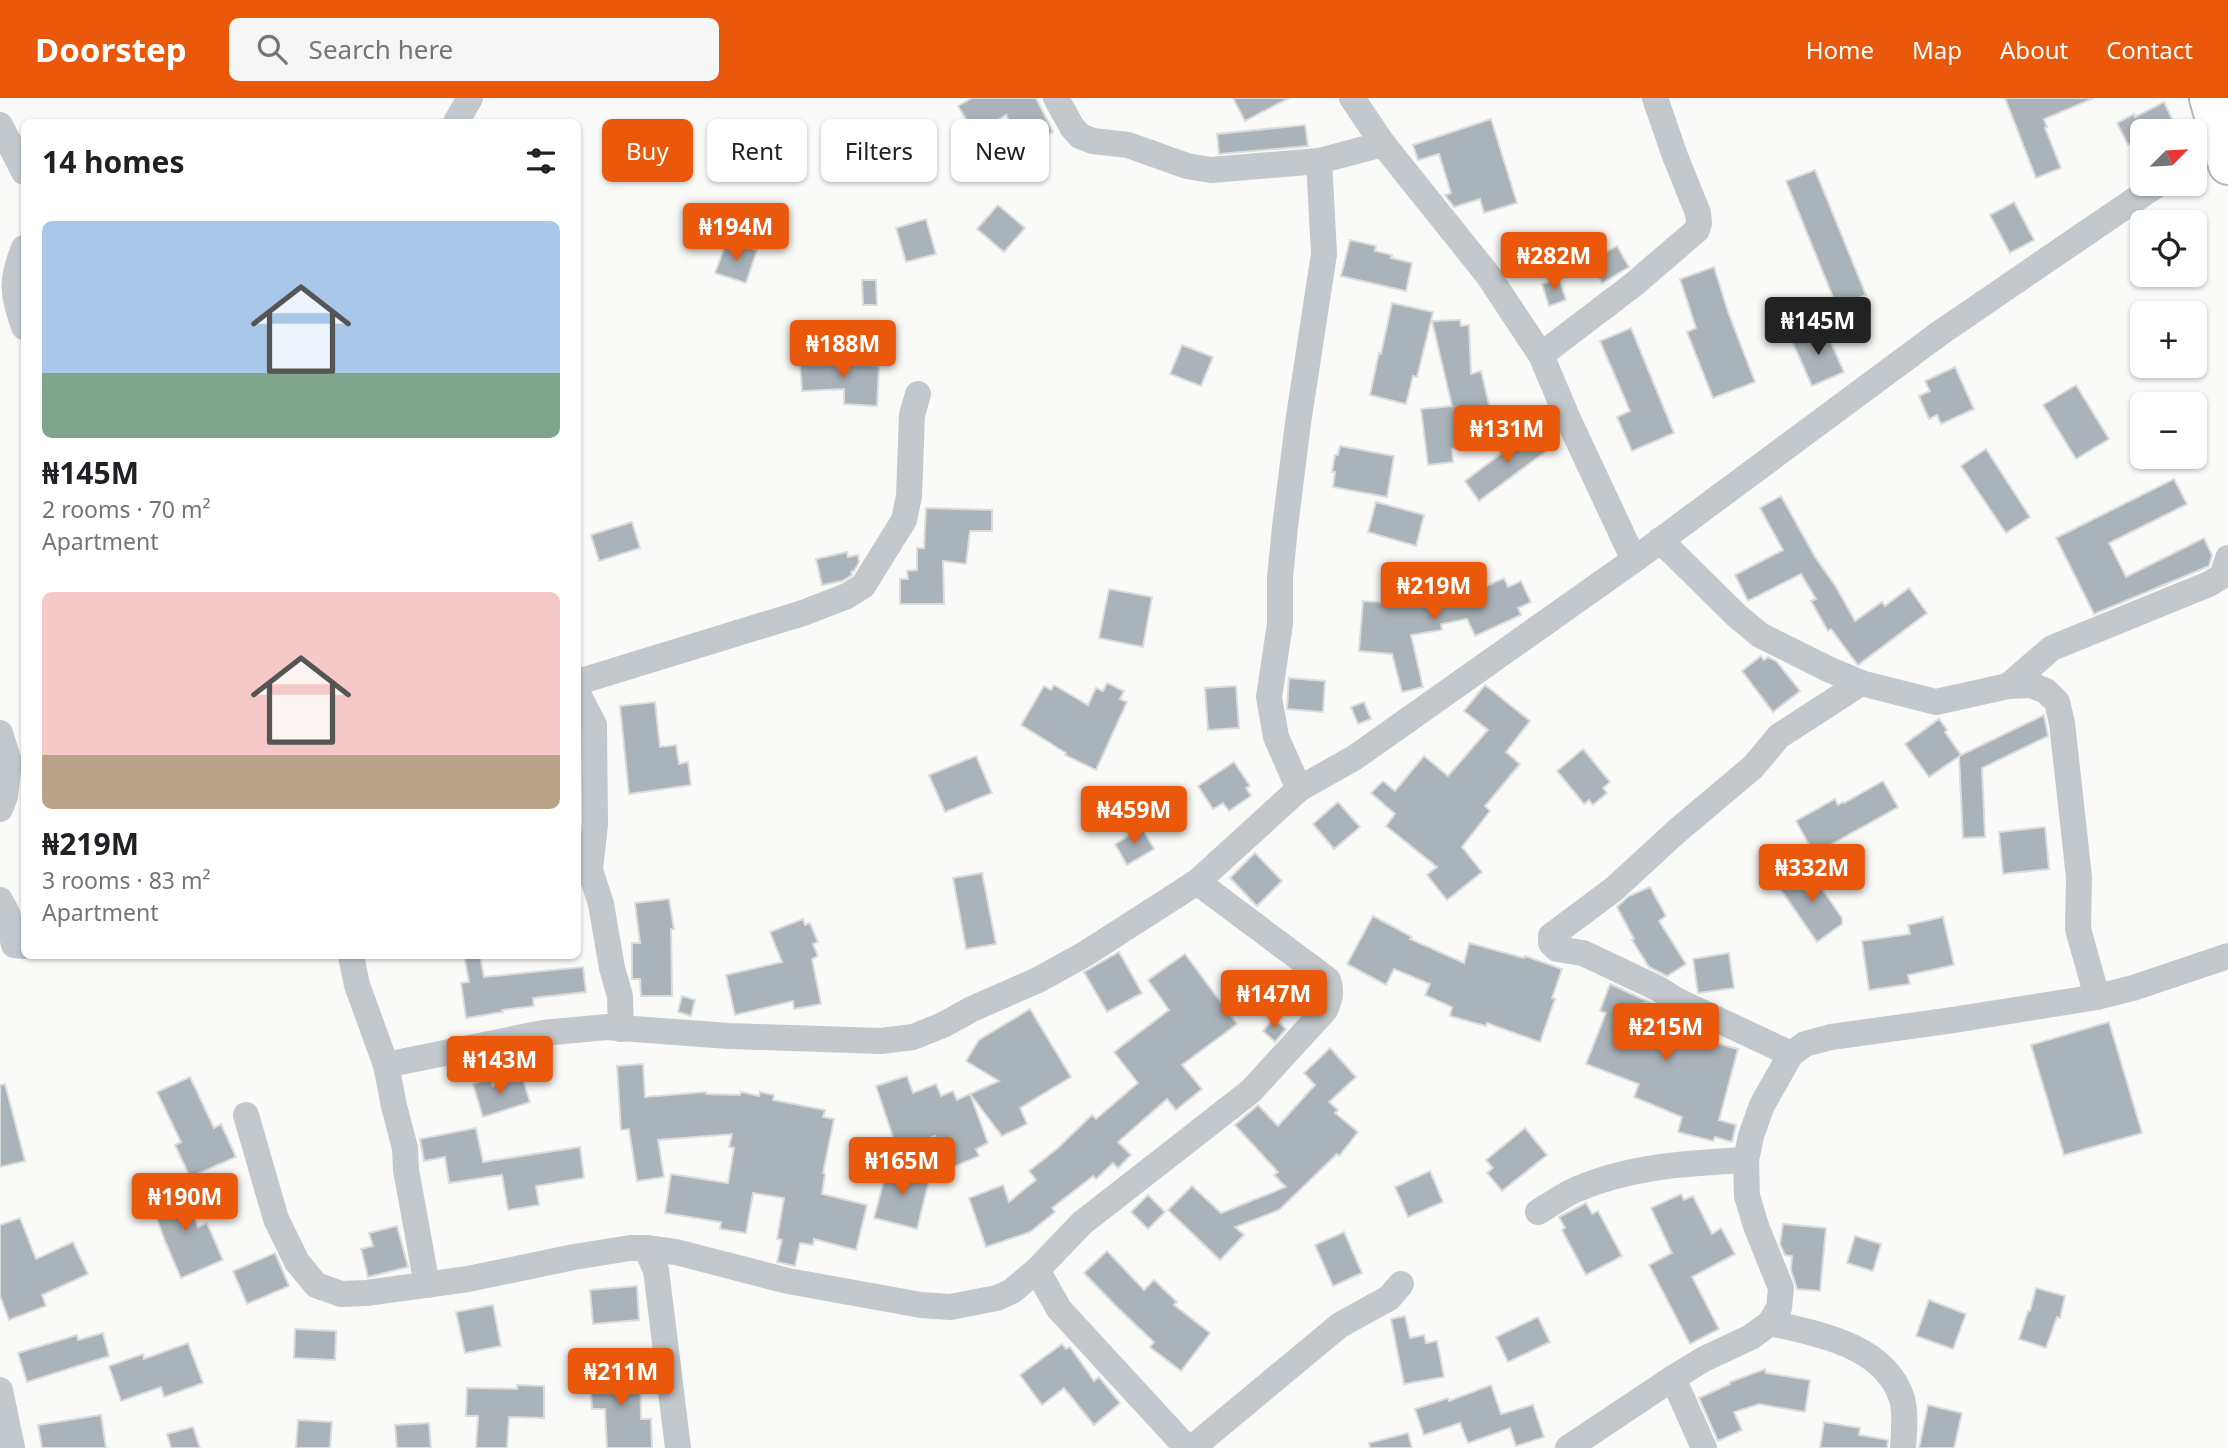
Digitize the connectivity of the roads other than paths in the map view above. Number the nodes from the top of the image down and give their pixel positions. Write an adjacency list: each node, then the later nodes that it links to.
1 (470, 98): 6 (street)
2 (1056, 98): 10 (street)
3 (1352, 98): 8 (street)
4 (1656, 98): 15 (street)
5 (2209, 98): 9 (highway)
6 (458, 119)
7 (0, 125): 11 (street)
8 (1383, 144): 10 (street); 15 (street)
9 (2215, 155)
10 (1319, 161): 25 (street)
11 (21, 166)
12 (2140, 196): 17 (street)
13 (21, 255): 14 (street)
14 (21, 318)
15 (1541, 355): 19 (street)
16 (918, 394): 20 (street)
17 (1660, 540): 19 (street); 21 (street)
18 (2228, 558): 22 (street)
19 (1634, 560): 25 (street)
20 (581, 681)
21 (1861, 683): 22 (street); 36 (street)
22 (2008, 686): 33 (street)
23 (581, 700): 32 (street)
24 (0, 733): 26 (street)
25 (1299, 789): 27 (street)
26 (0, 809)
27 (1197, 881): 35 (street); 42 (street)
28 (0, 900): 29 (street)
29 (21, 946)
30 (2228, 956): 33 (street)
31 (352, 959): 37 (street)
32 (620, 996): 34 (street); 35 (street)
33 (2097, 997): 36 (street)
34 (621, 1029): 35 (street); 37 (street)
35 (659, 1031)
36 (1791, 1054): 39 (street)
37 (386, 1065): 44 (street)
38 (246, 1115): 44 (street)
39 (1746, 1160): 40 (street); 47 (street)
40 (1538, 1212)
41 (651, 1259): 44 (street); 45 (street); 51 (street)
42 (1038, 1270): 45 (street); 46 (street)
43 (1401, 1284): 52 (street)
44 (427, 1285)
45 (1012, 1292): 46 (street)
46 (1059, 1309): 52 (street)
47 (1770, 1324): 48 (street); 55 (street)
48 (1673, 1378): 53 (street); 54 (street)
49 (0, 1390): 50 (street)
50 (12, 1448)
51 (678, 1448)
52 (1189, 1448)
53 (1567, 1448)
54 (1703, 1448)
55 (1903, 1448)

